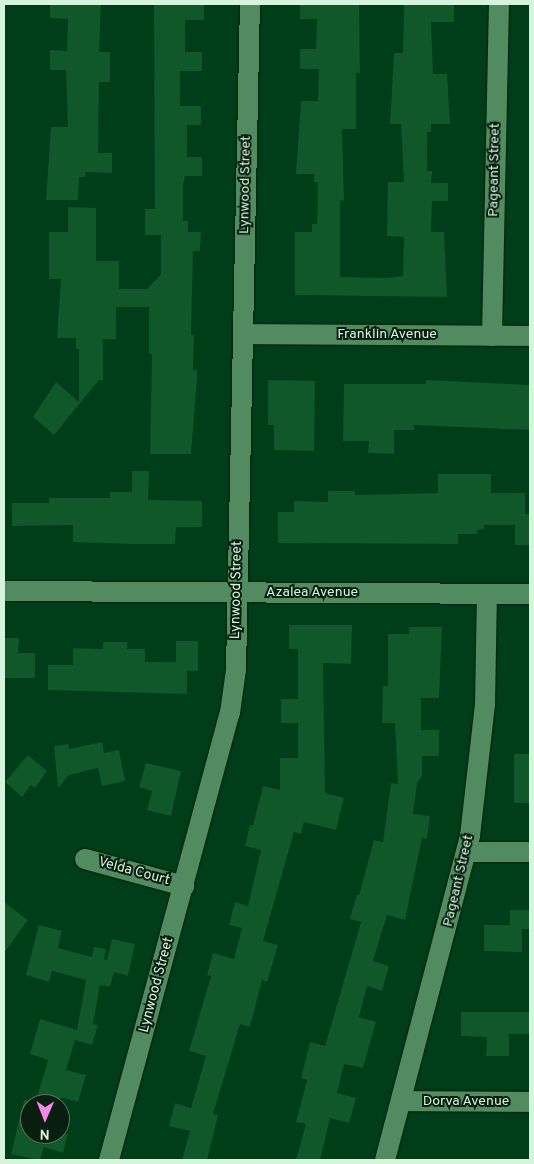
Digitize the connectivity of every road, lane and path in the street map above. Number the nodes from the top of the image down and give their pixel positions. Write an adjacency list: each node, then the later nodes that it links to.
1 (250, 4): 3 (street, Lynwood Street)
2 (499, 4): 4 (street, Pageant Street)
3 (243, 334): 4 (street, Franklin Avenue); 7 (street, Lynwood Street)
4 (492, 336): 5 (street, Franklin Avenue)
5 (530, 336)
6 (4, 591): 7 (street, Azalea Avenue)
7 (238, 592): 8 (street, Azalea Avenue); 13 (street, Lynwood Street)
8 (487, 594): 9 (street, Azalea Avenue); 10 (street, Pageant Street)
9 (530, 594)
10 (467, 852): 11 (street); 14 (street, Pageant Street)
11 (530, 852)
12 (85, 859): 13 (street, Velda Court)
13 (184, 886): 16 (street, Lynwood Street)
14 (401, 1101): 15 (street, Dorva Avenue); 17 (street, Pageant Street)
15 (530, 1102)
16 (110, 1160)
17 (385, 1160)

